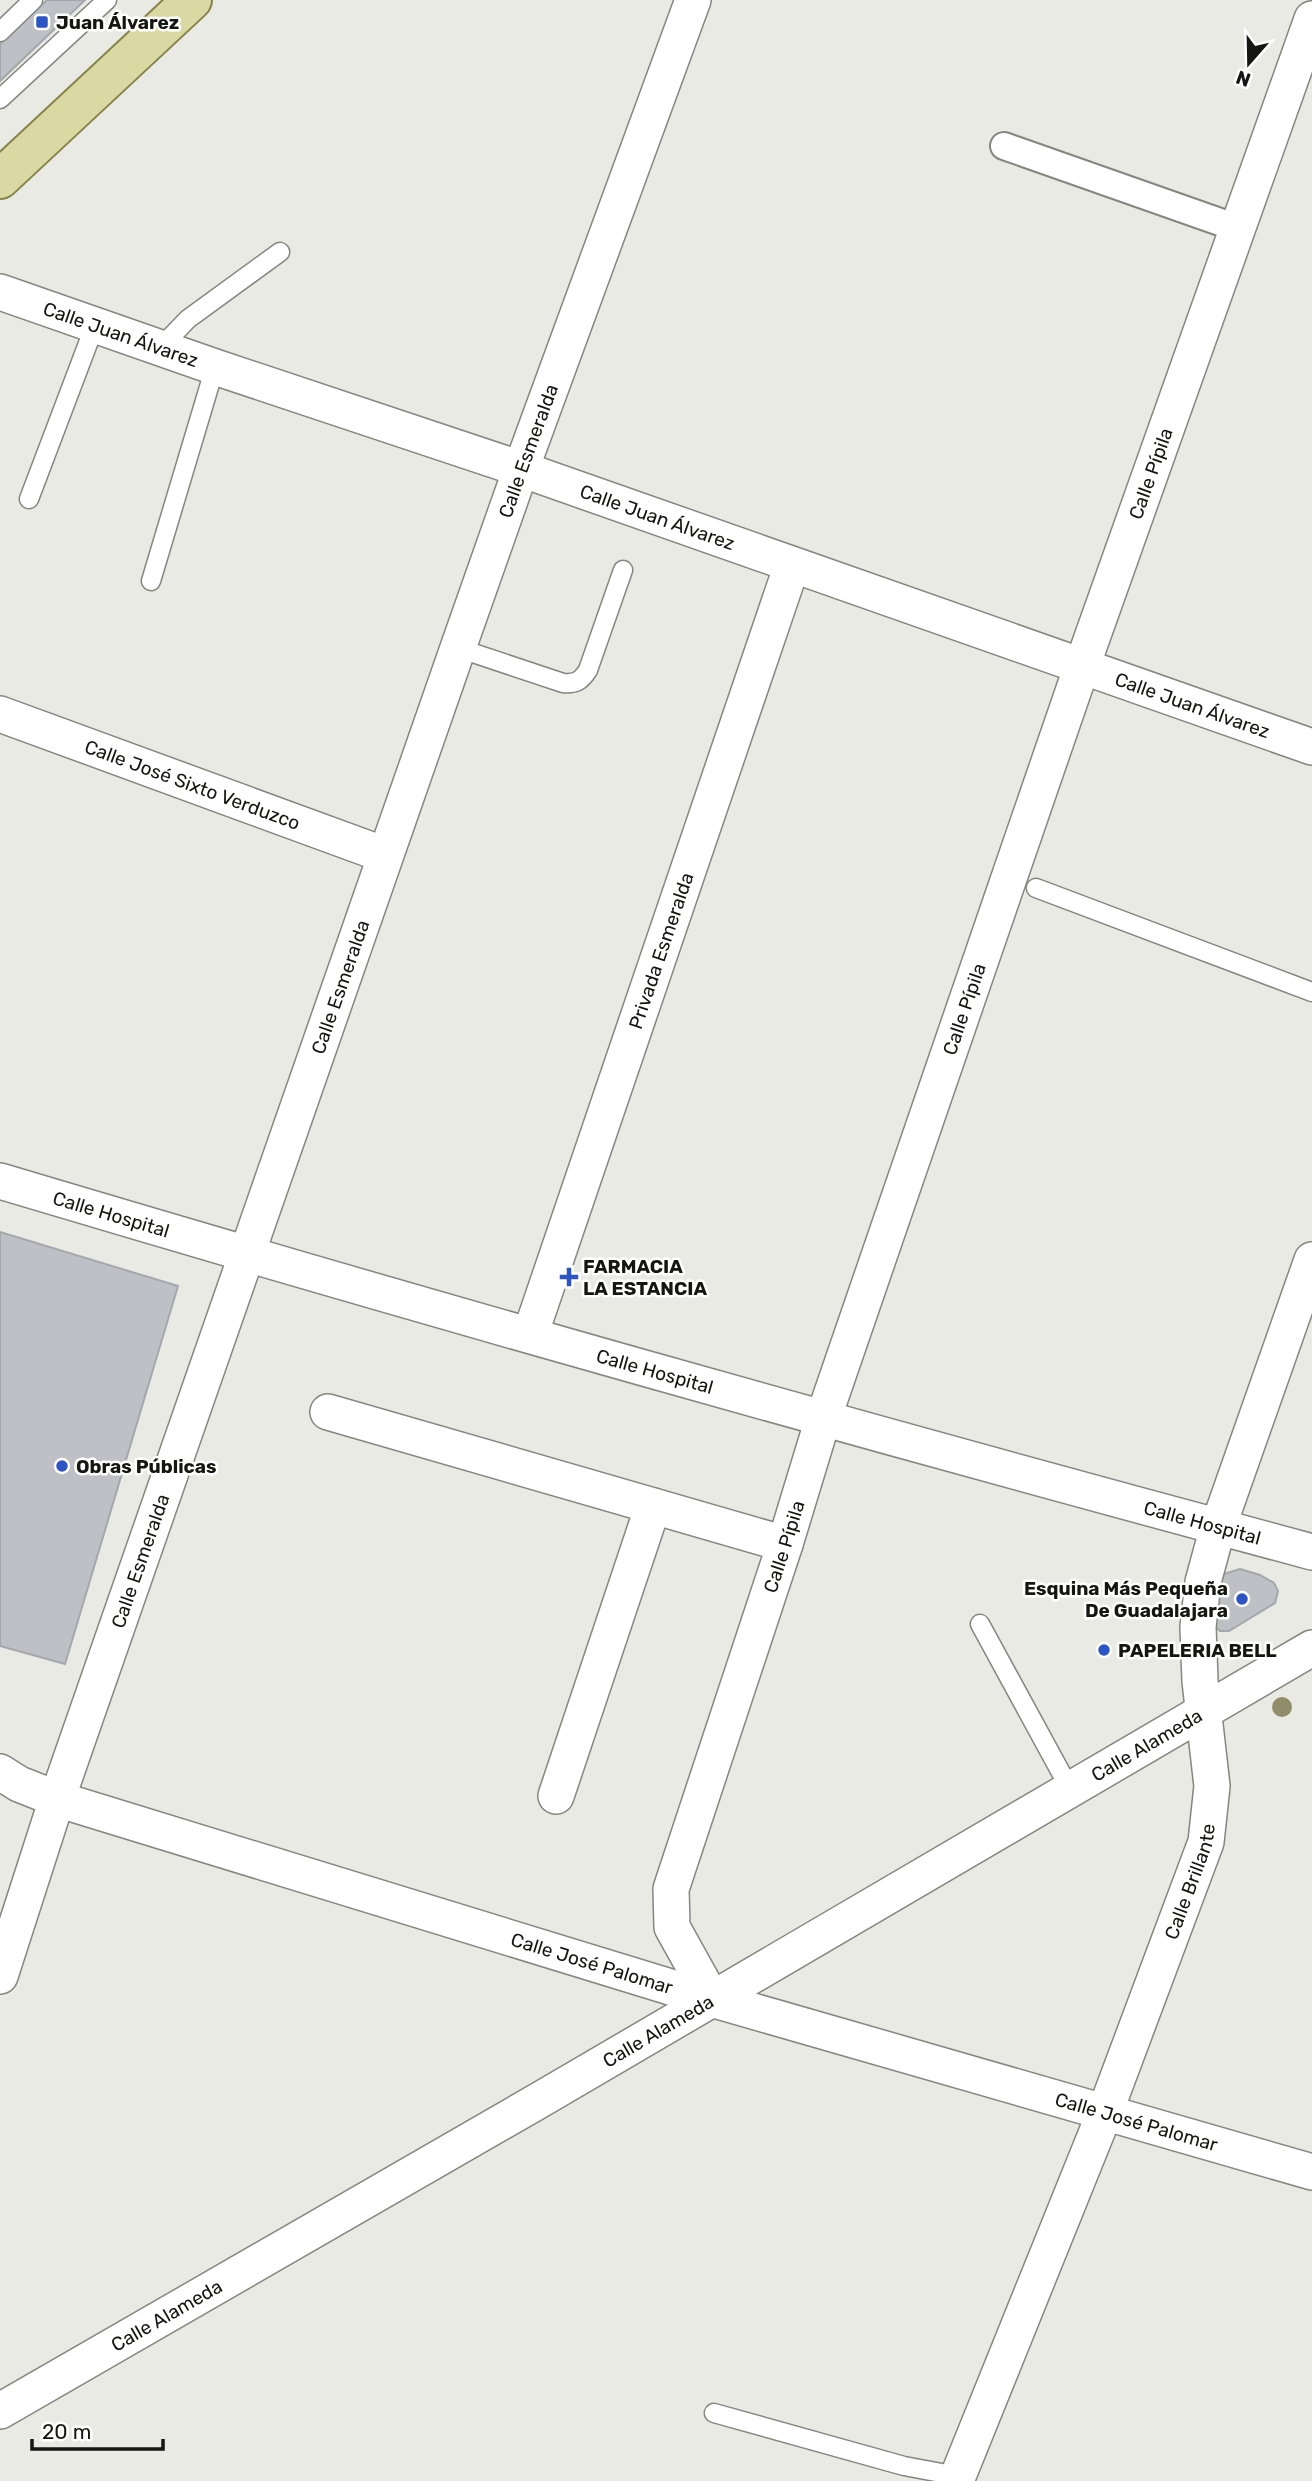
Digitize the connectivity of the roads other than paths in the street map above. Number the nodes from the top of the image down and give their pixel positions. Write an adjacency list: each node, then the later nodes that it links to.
1 (33, 0): 6 (lane)
2 (107, 0): 7 (lane)
3 (192, 0): 9 (main road)
4 (693, 0): 16 (street, Calle Esmeralda)
5 (1312, 19): 10 (street, Calle Pípila)
6 (0, 32)
7 (0, 99)
8 (1004, 146): 10 (street)
9 (0, 179)
10 (1237, 229): 22 (street, Calle Pípila)
11 (280, 252): 14 (lane)
12 (0, 292): 13 (street, Calle Juan Álvarez)
13 (95, 325): 14 (street, Calle Juan Álvarez); 17 (lane)
14 (160, 348): 15 (street, Calle Juan Álvarez)
15 (215, 367): 16 (street, Calle Juan Álvarez); 20 (lane)
16 (521, 469): 18 (street, Calle Juan Álvarez); 21 (street, Calle Esmeralda)
17 (29, 499)
18 (792, 565): 22 (street, Calle Juan Álvarez); 31 (street, Privada Esmeralda)
19 (623, 569): 21 (lane)
20 (151, 581)
21 (458, 648): 25 (street, Calle Esmeralda)
22 (1082, 666): 24 (street, Calle Juan Álvarez); 33 (street, Calle Pípila)
23 (0, 713): 25 (street, Calle José Sixto Verduzco)
24 (1312, 747)
25 (385, 855): 29 (street, Calle Esmeralda)
26 (1035, 888): 27 (lane)
27 (1312, 992)
28 (0, 1181): 29 (street, Calle Hospital)
29 (247, 1255): 31 (street, Calle Hospital); 44 (street, Calle Esmeralda)
30 (1312, 1261): 35 (street, Calle Brillante)
31 (530, 1335): 33 (street, Calle Hospital)
32 (328, 1412): 34 (street)
33 (824, 1419): 35 (street, Calle Hospital); 36 (street, Calle Pípila)
34 (653, 1506): 36 (street); 43 (street)
35 (1218, 1527): 37 (street, Calle Hospital); 40 (street, Calle Brillante)
36 (785, 1544): 46 (street, Calle Pípila)
37 (1312, 1552)
38 (980, 1624): 42 (lane)
39 (1312, 1648): 40 (street, Calle Alameda)
40 (1204, 1713): 42 (street, Calle Alameda); 47 (street, Calle Brillante)
41 (0, 1772): 44 (street, Calle José Palomar)
42 (1071, 1791): 46 (street, Calle Alameda)
43 (556, 1796)
44 (57, 1799): 45 (street, Calle Esmeralda); 46 (street, Calle José Palomar)
45 (0, 1976)
46 (712, 1998): 47 (street, Calle José Palomar); 49 (street, Calle Alameda)
47 (1105, 2112): 48 (street, Calle José Palomar); 51 (street, Calle Brillante)
48 (1312, 2172)
49 (0, 2411)
50 (714, 2413): 51 (lane)
51 (957, 2478)

